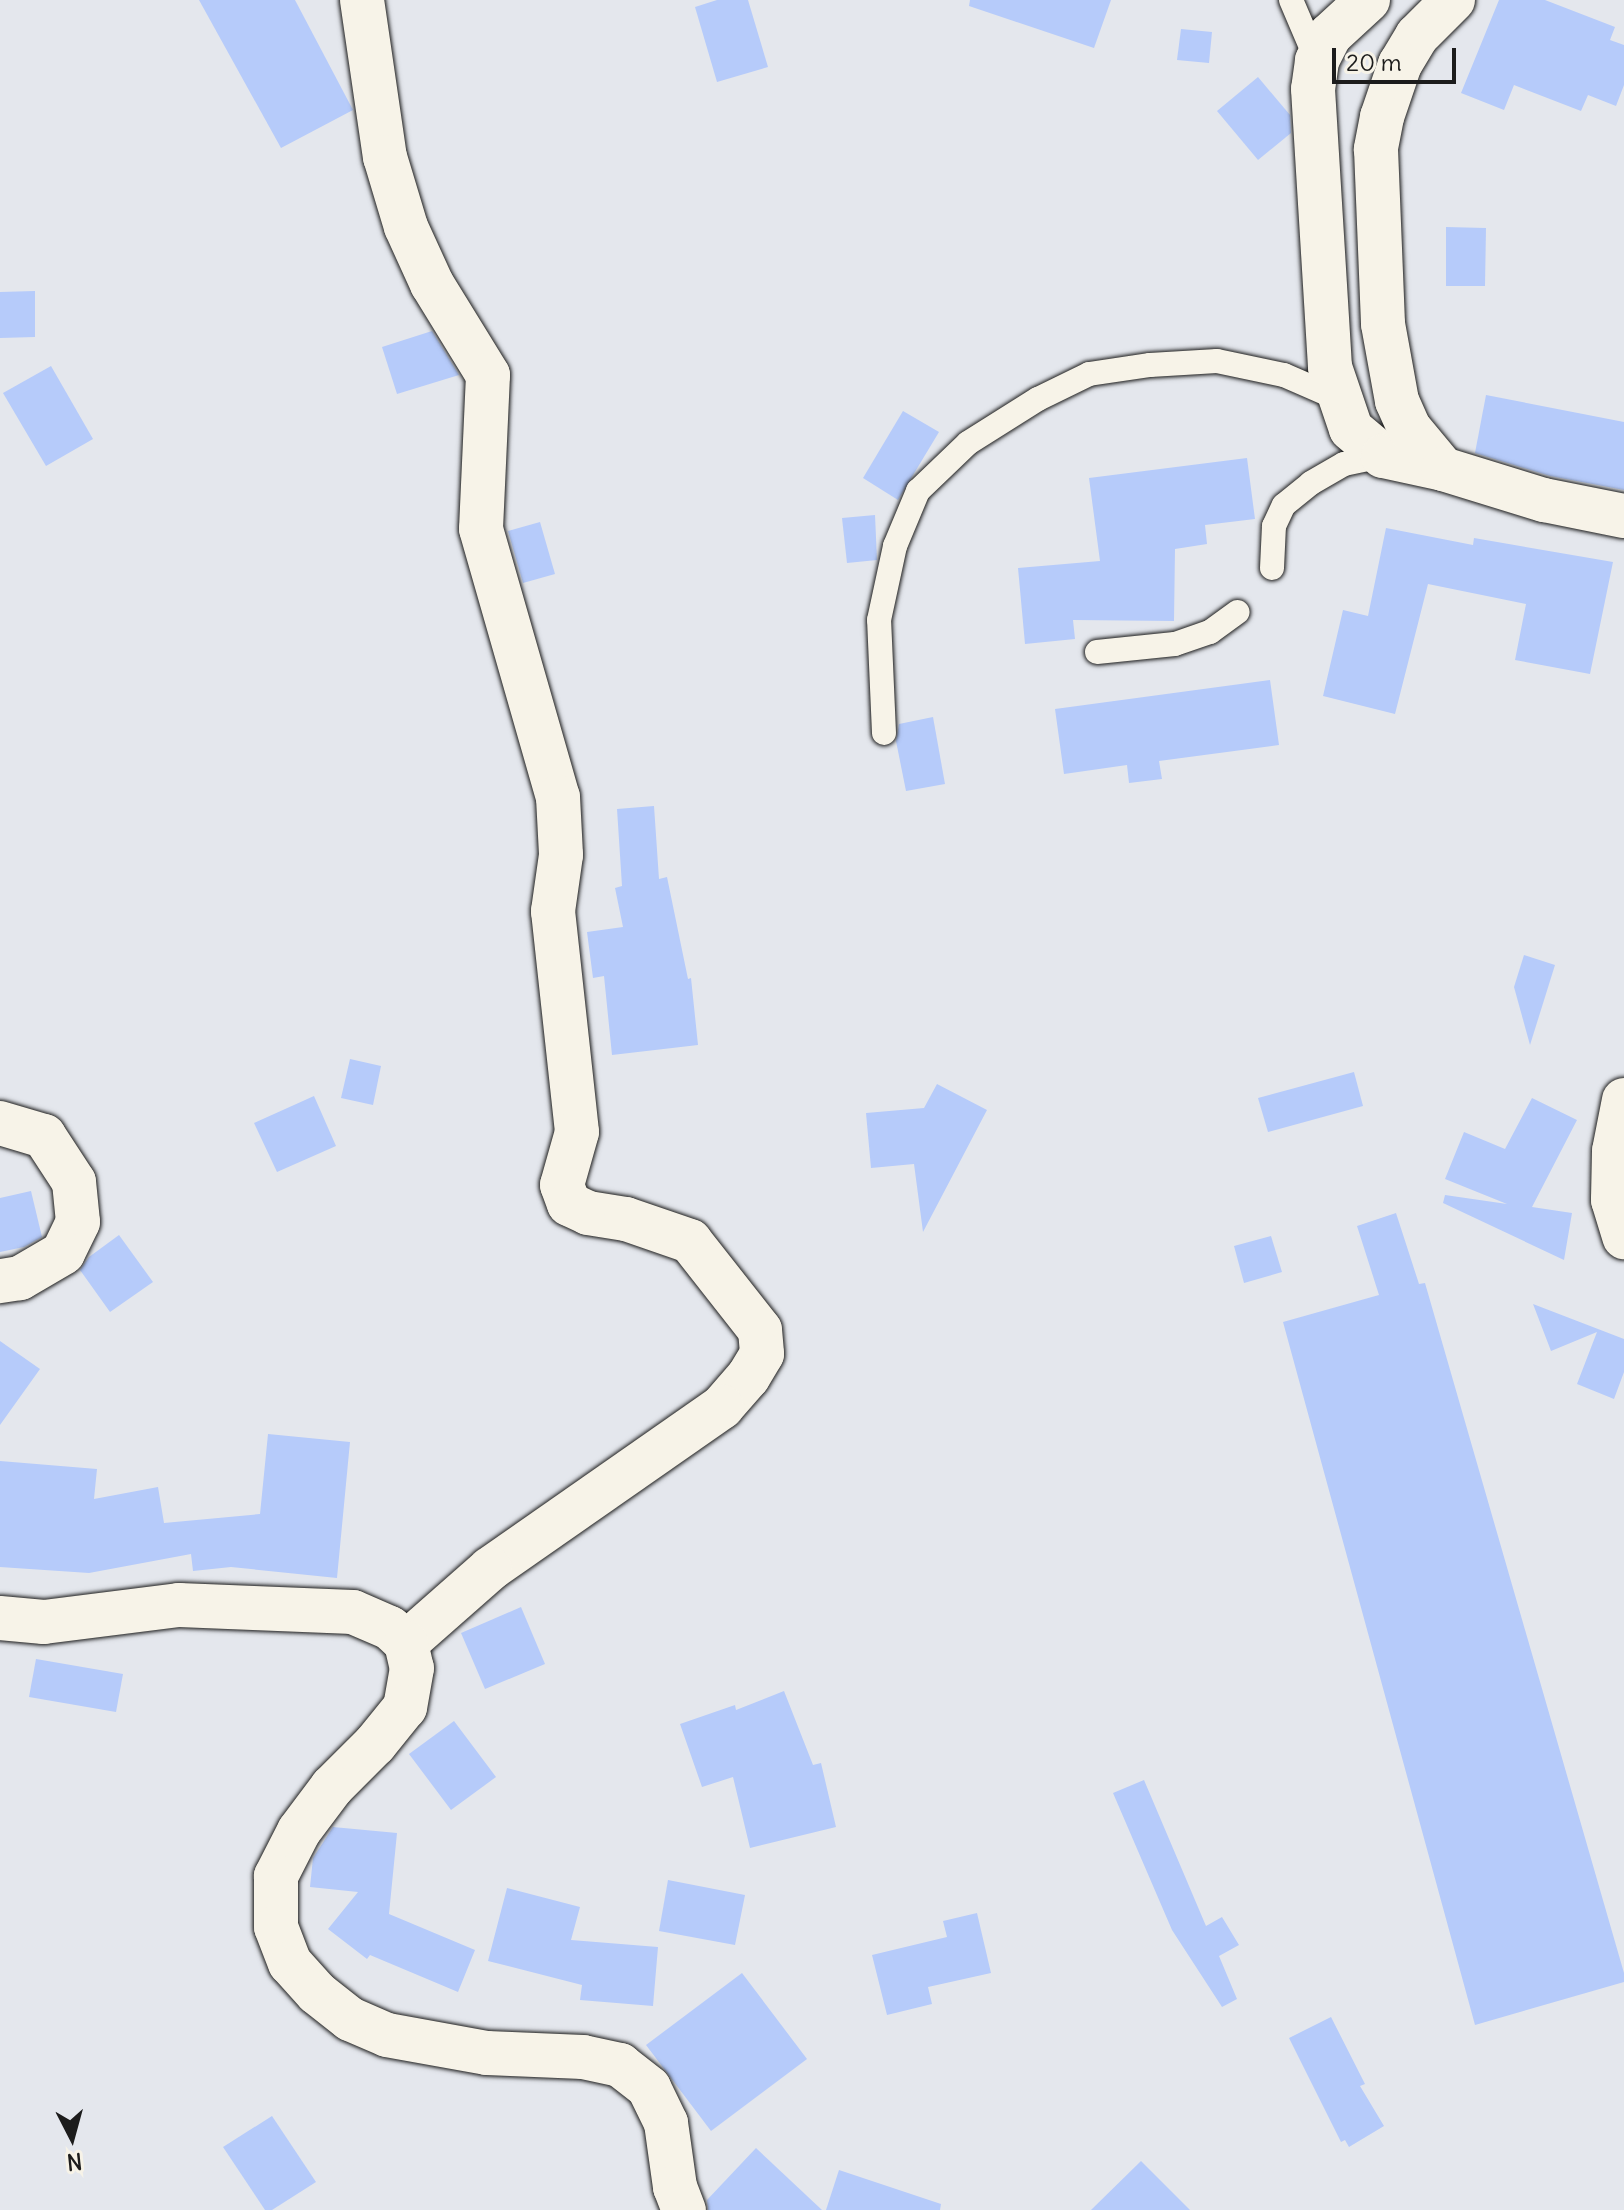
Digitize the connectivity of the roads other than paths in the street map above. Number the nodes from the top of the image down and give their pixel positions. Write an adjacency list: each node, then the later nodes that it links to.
1 (362, 0): 19 (street)
2 (1291, 0): 5 (lane)
3 (1368, 0): 5 (street)
4 (1453, 0): 8 (street)
5 (1317, 61): 6 (street)
6 (1339, 399): 7 (street); 13 (lane)
7 (1383, 456): 8 (street); 10 (lane)
8 (1443, 469): 9 (street)
9 (1624, 516)
10 (1272, 568)
11 (1238, 612): 12 (lane)
12 (1097, 652)
13 (884, 733)
14 (1624, 1100): 16 (street)
15 (0, 1123): 17 (street)
16 (1621, 1214)
17 (0, 1281)
18 (0, 1618): 19 (street)
19 (406, 1643): 20 (street)
20 (684, 2210)

